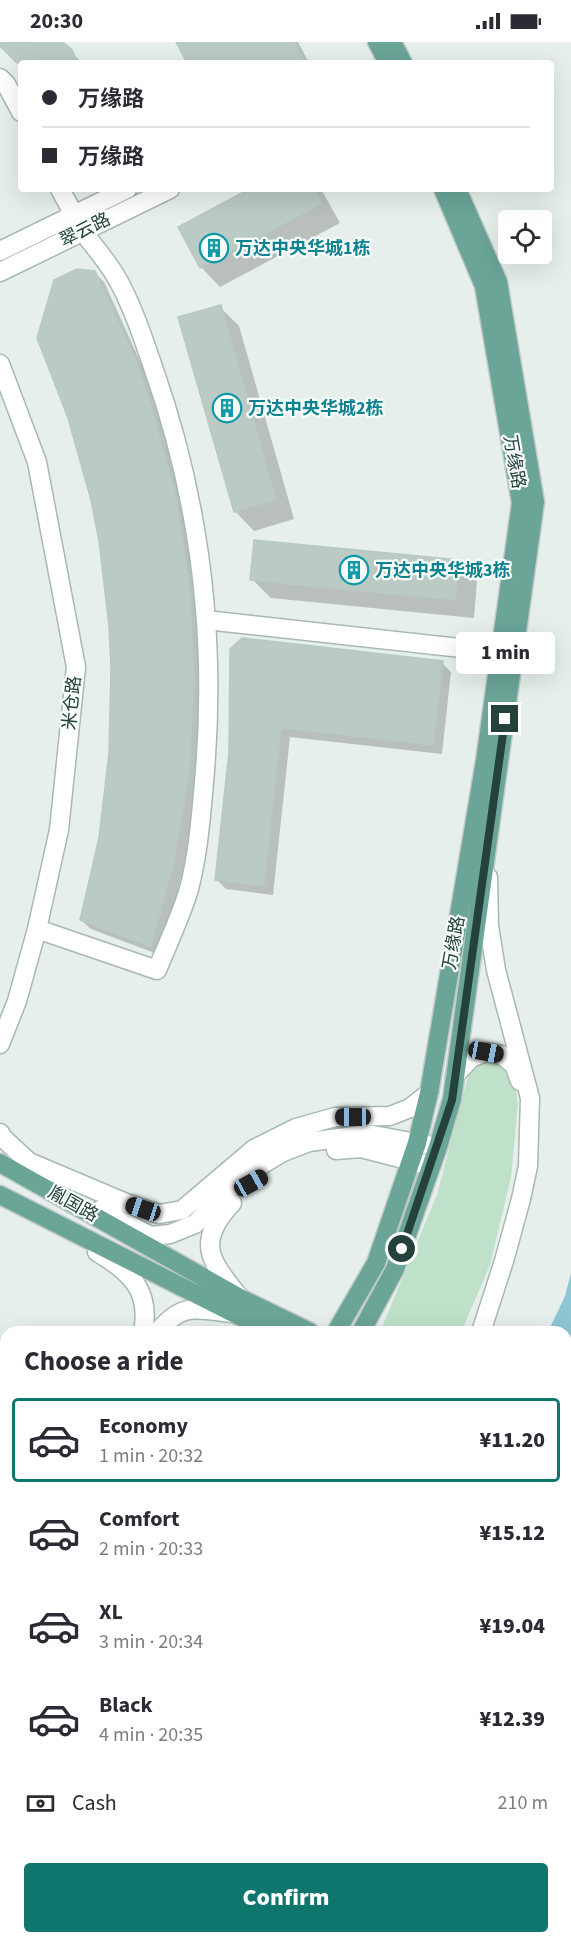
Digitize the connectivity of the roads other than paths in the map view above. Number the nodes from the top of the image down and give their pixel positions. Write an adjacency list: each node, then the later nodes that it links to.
1 (376, 42): 2 (main road)
2 (392, 58)
3 (0, 78): 4 (street)
4 (18, 106)
5 (62, 192): 10 (street)
6 (121, 192): 10 (street, 翠云路)
7 (164, 192): 11 (street, 翠云路)
8 (444, 192): 16 (main road, 万缘路)
9 (458, 192): 16 (main road, 万缘路)
10 (74, 215): 12 (street, 翠云路)
11 (83, 232): 13 (street, 翠云路); 15 (street)
12 (0, 251)
13 (0, 272)
14 (0, 364): 18 (street, 米仓路)
15 (206, 620): 16 (street); 18 (street)
16 (507, 653): 17 (main road, 万缘路); 21 (main road, 万缘路)
17 (487, 841): 20 (main road, 万缘路); 28 (street)
18 (37, 930): 19 (street, 米仓路)
19 (0, 1044)
20 (455, 1075): 23 (main road, 万缘路); 28 (street)
21 (429, 1093): 22 (street); 24 (main road, 万缘路)
22 (0, 1133)
23 (438, 1147): 24 (street); 26 (main road, 万缘路)
24 (414, 1152): 25 (street); 26 (street); 29 (street); 34 (main road, 万缘路)
25 (0, 1163): 29 (main road, 胤国路)
26 (431, 1166): 35 (main road, 万缘路)
27 (0, 1195): 29 (main road, 胤国路); 30 (street)
28 (517, 1197): 36 (street); 37 (street)
29 (236, 1305): 31 (street); 32 (main road); 33 (main road)
30 (143, 1326)
31 (163, 1326)
32 (261, 1326)
33 (294, 1326)
34 (339, 1326)
35 (364, 1326)
36 (472, 1326)
37 (483, 1326)

